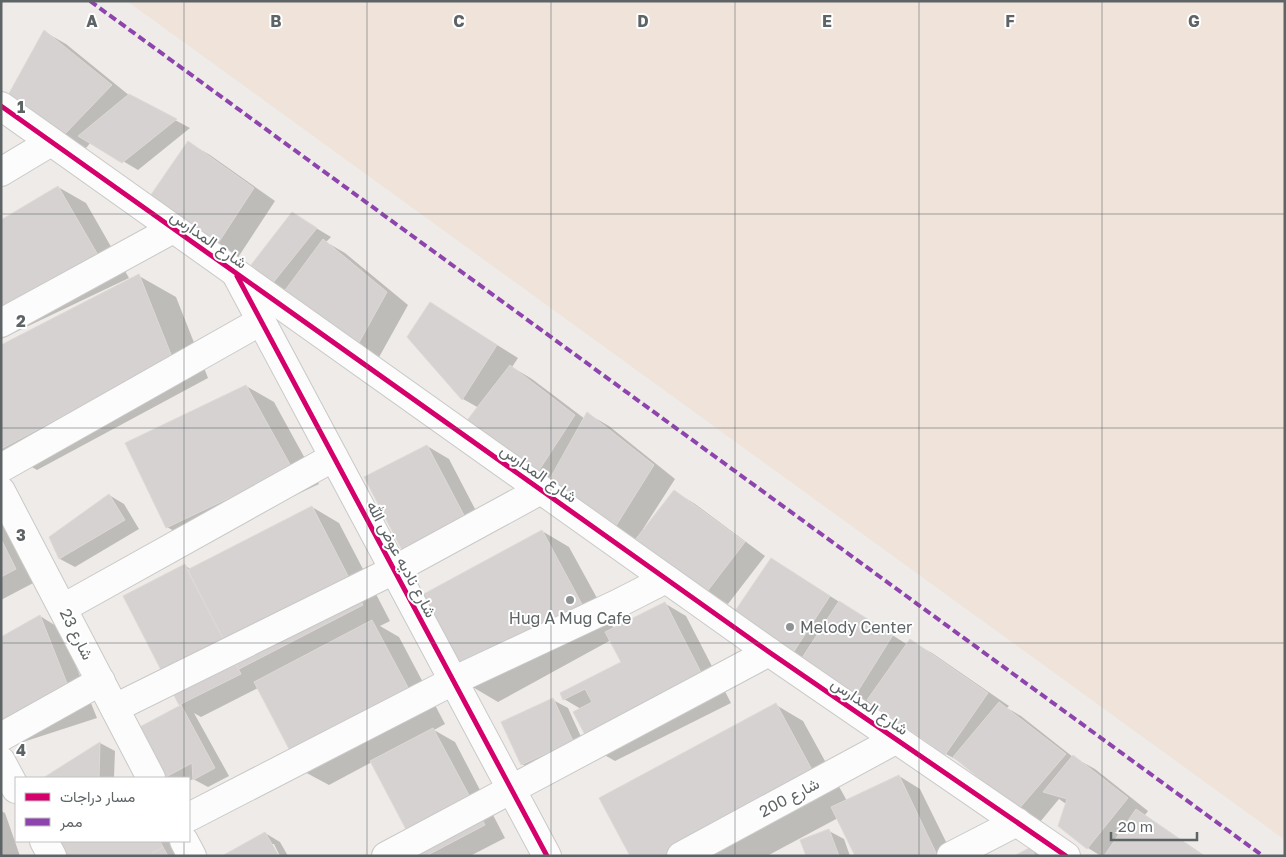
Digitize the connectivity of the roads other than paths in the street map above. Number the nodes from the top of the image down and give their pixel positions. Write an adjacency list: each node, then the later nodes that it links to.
1 (1, 106): 2 (street, شارع المدارس)
2 (51, 142): 3 (street); 4 (street, شارع المدارس)
3 (1, 172)
4 (173, 230): 5 (street, شارع المدارس); 7 (street)
5 (236, 274): 6 (street, شارع ناديه عوض الله); 10 (street, شارع المدارس)
6 (261, 321): 8 (street, شارع ناديه عوض الله); 9 (street)
7 (1, 323)
8 (334, 457): 12 (street, شارع ناديه عوض الله); 14 (street)
9 (1, 468)
10 (541, 490): 12 (street); 13 (street, شارع المدارس)
11 (1, 491): 14 (street, شارع 23)
12 (394, 570): 16 (street, شارع ناديه عوض الله); 18 (street)
13 (666, 579): 15 (street, شارع المدارس); 16 (street)
14 (63, 608): 17 (street, شارع 23)
15 (769, 652): 20 (street, شارع المدارس); 24 (street)
16 (453, 680): 24 (street, شارع ناديه عوض الله); 25 (street)
17 (101, 681): 18 (street, شارع 23); 19 (street)
18 (115, 708): 22 (street, شارع 23)
19 (1, 737)
20 (897, 739): 26 (street, شارع المدارس); 33 (street, شارع 200)
21 (1, 761): 23 (street)
22 (150, 777)
23 (15, 787)
24 (511, 788): 31 (street); 32 (street, شارع ناديه عوض الله)
25 (190, 816)
26 (1017, 822): 34 (street); 35 (street, شارع المدارس)
27 (45, 842): 29 (street)
28 (185, 842): 30 (street)
29 (52, 856)
30 (192, 856)
31 (386, 856)
32 (547, 856)
33 (681, 856)
34 (951, 856)
35 (1066, 856)

